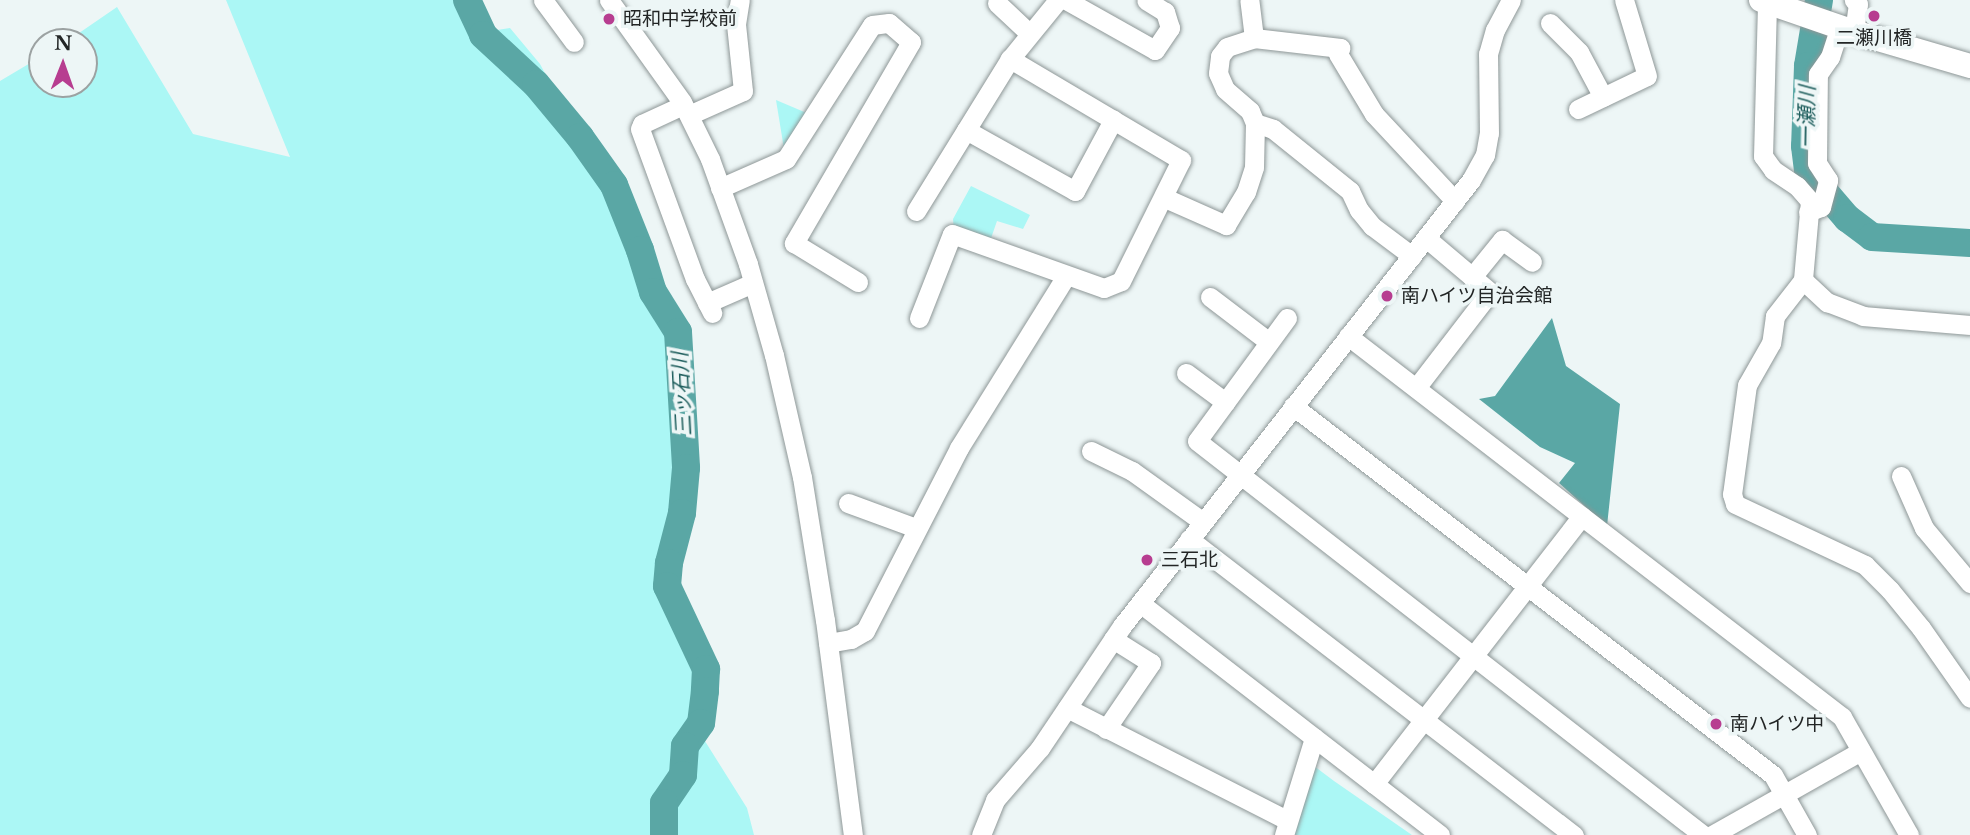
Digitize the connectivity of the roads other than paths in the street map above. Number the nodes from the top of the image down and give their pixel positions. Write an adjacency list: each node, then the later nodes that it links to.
1 (543, 0): 17 (street)
2 (609, 0): 22 (street)
3 (740, 0): 22 (street)
4 (1058, 0): 15 (street)
5 (1066, 0): 6 (street)
6 (1146, 0)
7 (1248, 0): 16 (street)
8 (1511, 0): 28 (street)
9 (1624, 0): 20 (street)
10 (1854, 0): 14 (street)
11 (1764, 2): 14 (main road); 30 (street)
12 (998, 3): 15 (street)
13 (1550, 23): 20 (street)
14 (1842, 28): 19 (main road); 30 (street)
15 (1029, 33): 18 (street)
16 (1254, 38): 24 (street); 28 (street)
17 (574, 42)
18 (1010, 59): 23 (street); 25 (street)
19 (1970, 66)
20 (1603, 97): 21 (street)
21 (1578, 109)
22 (686, 110): 26 (street); 38 (street)
23 (1113, 120): 25 (street); 27 (street)
24 (1255, 123): 27 (street); 32 (street)
25 (966, 130): 29 (street)
26 (720, 188): 37 (street); 38 (street)
27 (1165, 198): 34 (street)
28 (1455, 201): 31 (street)
29 (916, 211)
30 (1808, 212): 36 (street)
31 (1426, 238): 32 (street); 35 (street)
32 (1412, 256): 43 (street)
33 (1532, 261): 35 (street)
34 (1066, 276): 40 (street); 55 (street)
35 (1472, 277): 46 (street)
36 (1803, 280): 42 (street); 63 (street)
37 (858, 282)
38 (753, 283): 61 (street)
39 (1210, 297): 44 (street)
40 (919, 318)
41 (1287, 318): 44 (street)
42 (1970, 325)
43 (1348, 336): 46 (street); 48 (street)
44 (1269, 342): 47 (street)
45 (1186, 373): 47 (street)
46 (1416, 388): 53 (street)
47 (1225, 402): 50 (street)
48 (1293, 406): 50 (street); 58 (street)
49 (1091, 452): 54 (street)
50 (1239, 475): 54 (street); 62 (street)
51 (1900, 476): 57 (street)
52 (848, 503): 55 (street)
53 (1582, 516): 58 (street); 68 (street)
54 (1203, 522): 56 (street)
55 (916, 528): 61 (street)
56 (1189, 540): 59 (street); 65 (street)
57 (1970, 583)
58 (1527, 587): 62 (street); 70 (street)
59 (1140, 603): 60 (street); 67 (street)
60 (1118, 632): 64 (street); 66 (street)
61 (828, 643): 72 (street)
62 (1473, 657): 65 (street); 76 (street)
63 (1970, 698)
64 (1067, 708): 66 (street); 73 (street)
65 (1424, 720): 69 (street); 75 (street)
66 (1106, 729): 71 (street)
67 (1314, 738): 69 (street); 71 (street)
68 (1861, 751): 70 (street); 79 (street)
69 (1374, 784): 74 (street)
70 (1783, 794): 77 (street); 78 (street)
71 (1286, 827)
72 (853, 835)
73 (981, 835)
74 (1440, 835)
75 (1574, 835)
76 (1703, 835)
77 (1712, 835)
78 (1807, 835)
79 (1909, 835)

